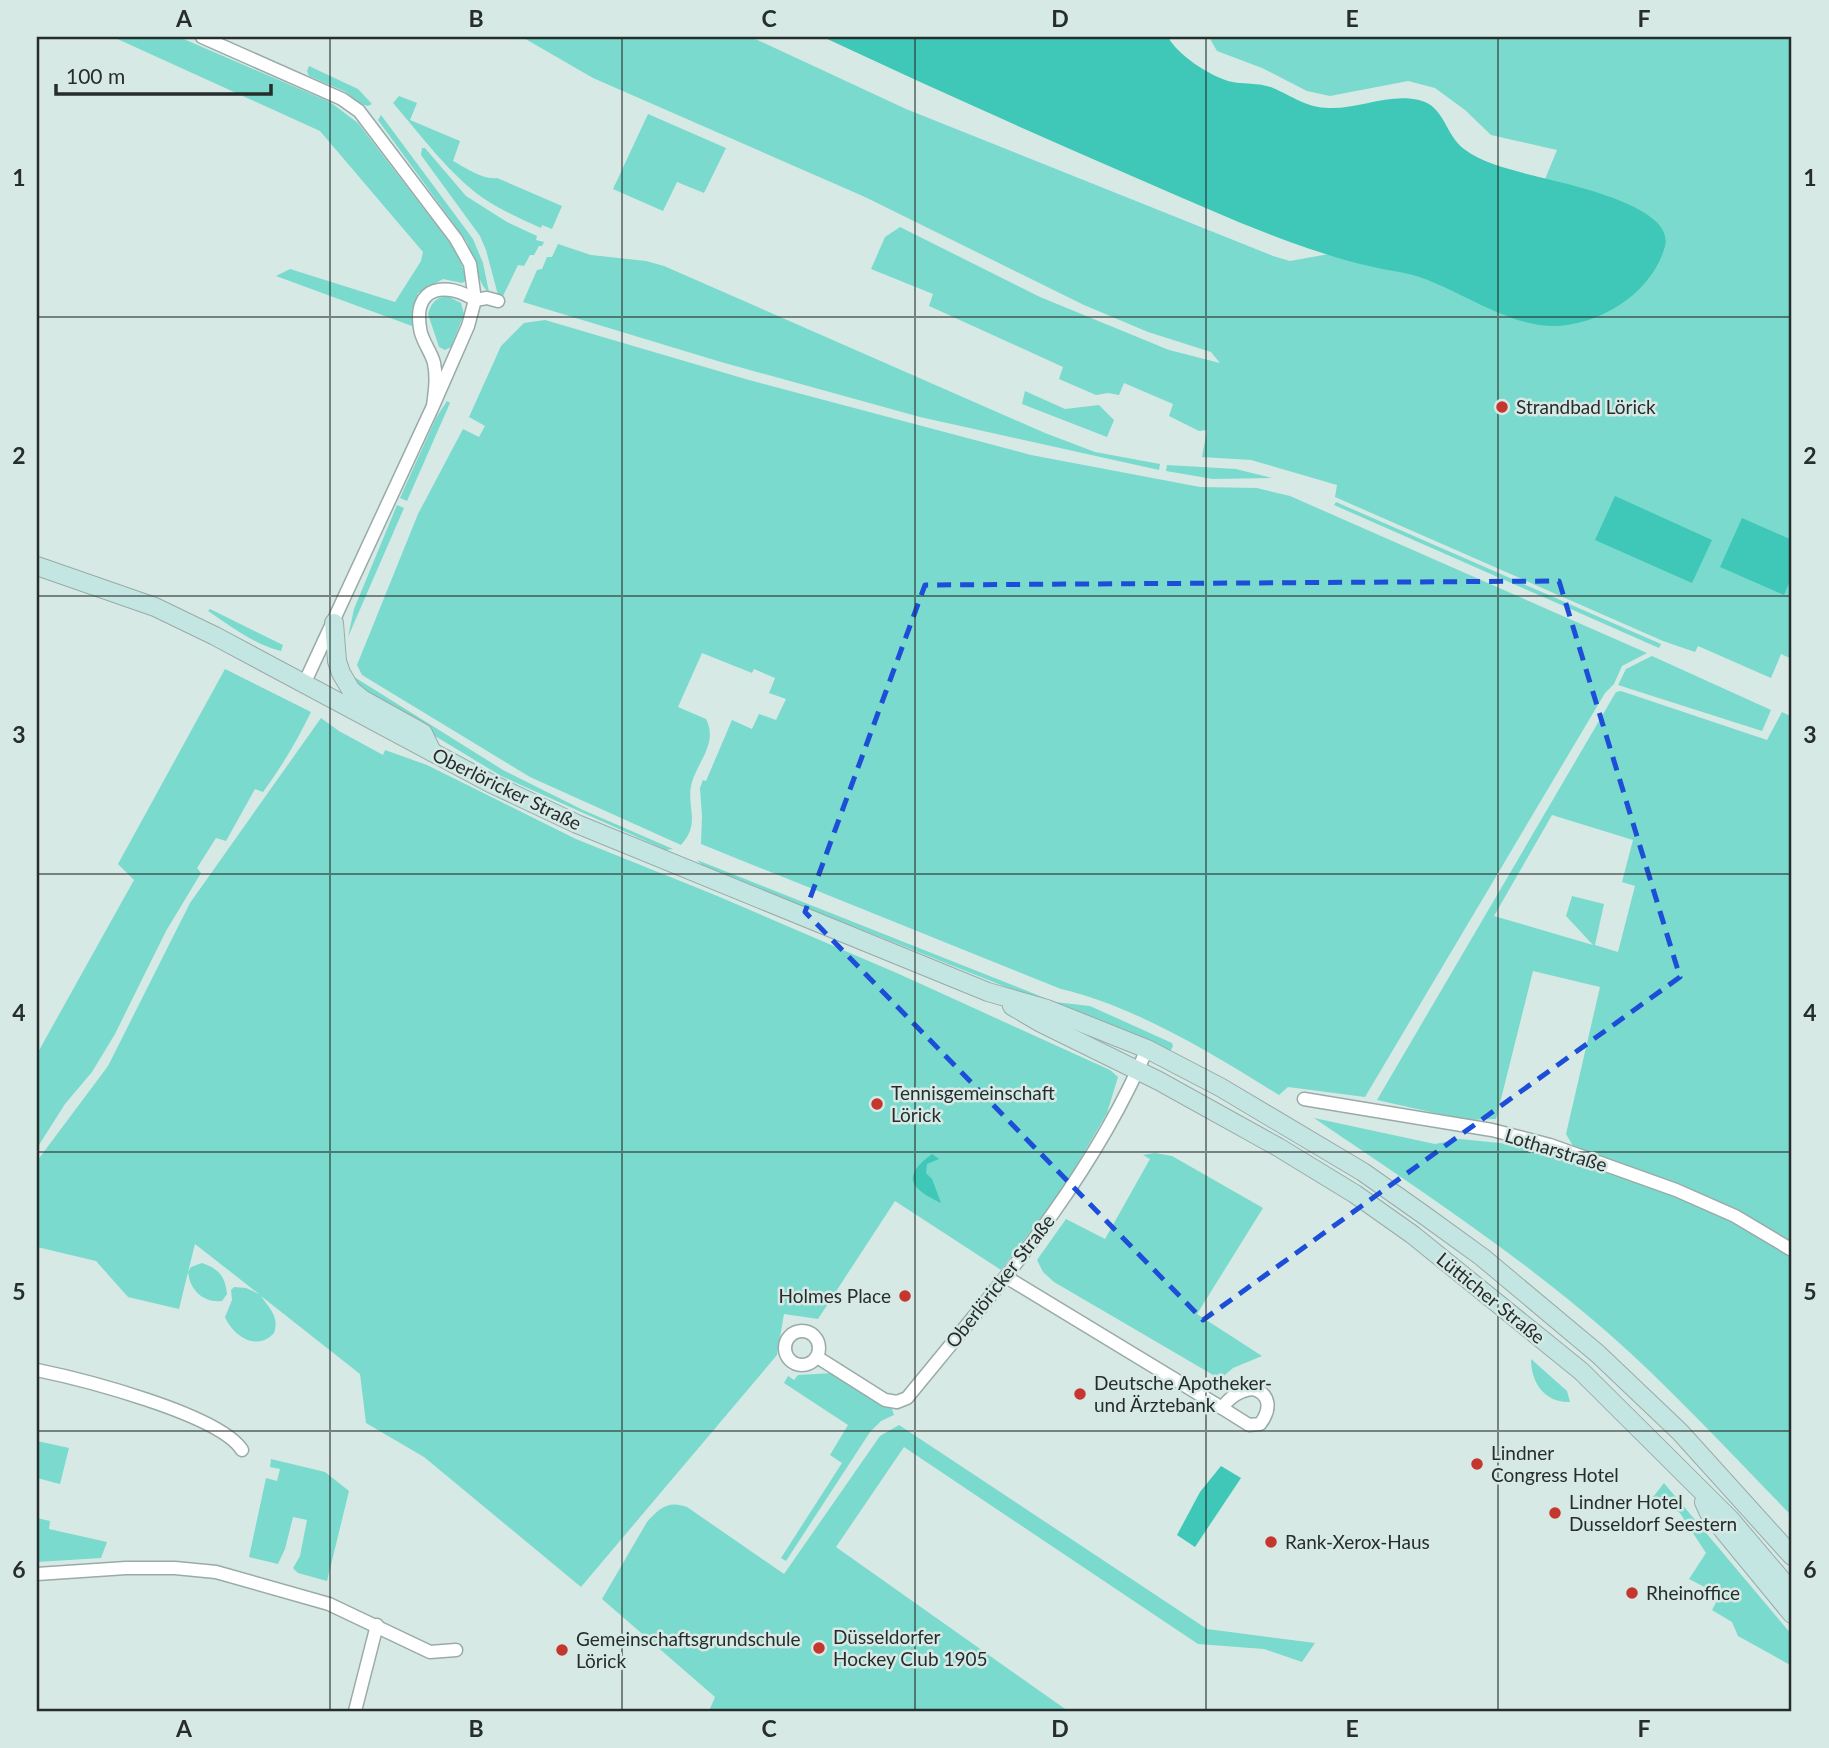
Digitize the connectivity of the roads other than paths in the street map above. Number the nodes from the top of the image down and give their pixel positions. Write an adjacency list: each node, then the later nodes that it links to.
1 (202, 37): 2 (street)
2 (475, 300): 3 (street); 4 (street); 4 (street)
3 (498, 301)
4 (433, 406): 6 (street)
5 (37, 566): 7 (main road, Oberlöricker Straße)
6 (334, 623): 7 (street); 8 (main road)
7 (304, 684): 8 (main road, Oberlöricker Straße)
8 (432, 752): 9 (main road, Oberlöricker Straße)
9 (988, 992): 10 (main road, Oberlöricker Straße); 11 (main road, Oberlöricker Straße)
10 (1147, 1049): 11 (street, Oberlöricker Straße); 20 (main road, Lütticher Straße)
11 (1138, 1070): 14 (street, Oberlöricker Straße); 19 (main road, Lütticher Straße)
12 (1304, 1099): 13 (street, Lotharstraße)
13 (1792, 1250)
14 (1006, 1277): 15 (street, Oberlöricker Straße); 17 (street)
15 (817, 1357)
16 (37, 1370): 18 (street)
17 (1222, 1408)
18 (242, 1450)
19 (1698, 1485): 22 (main road, Lütticher Straße); 23 (main road)
20 (1792, 1556)
21 (37, 1574): 24 (street)
22 (1792, 1592)
23 (1792, 1614)
24 (377, 1625): 25 (street); 26 (street)
25 (456, 1650)
26 (355, 1711)

